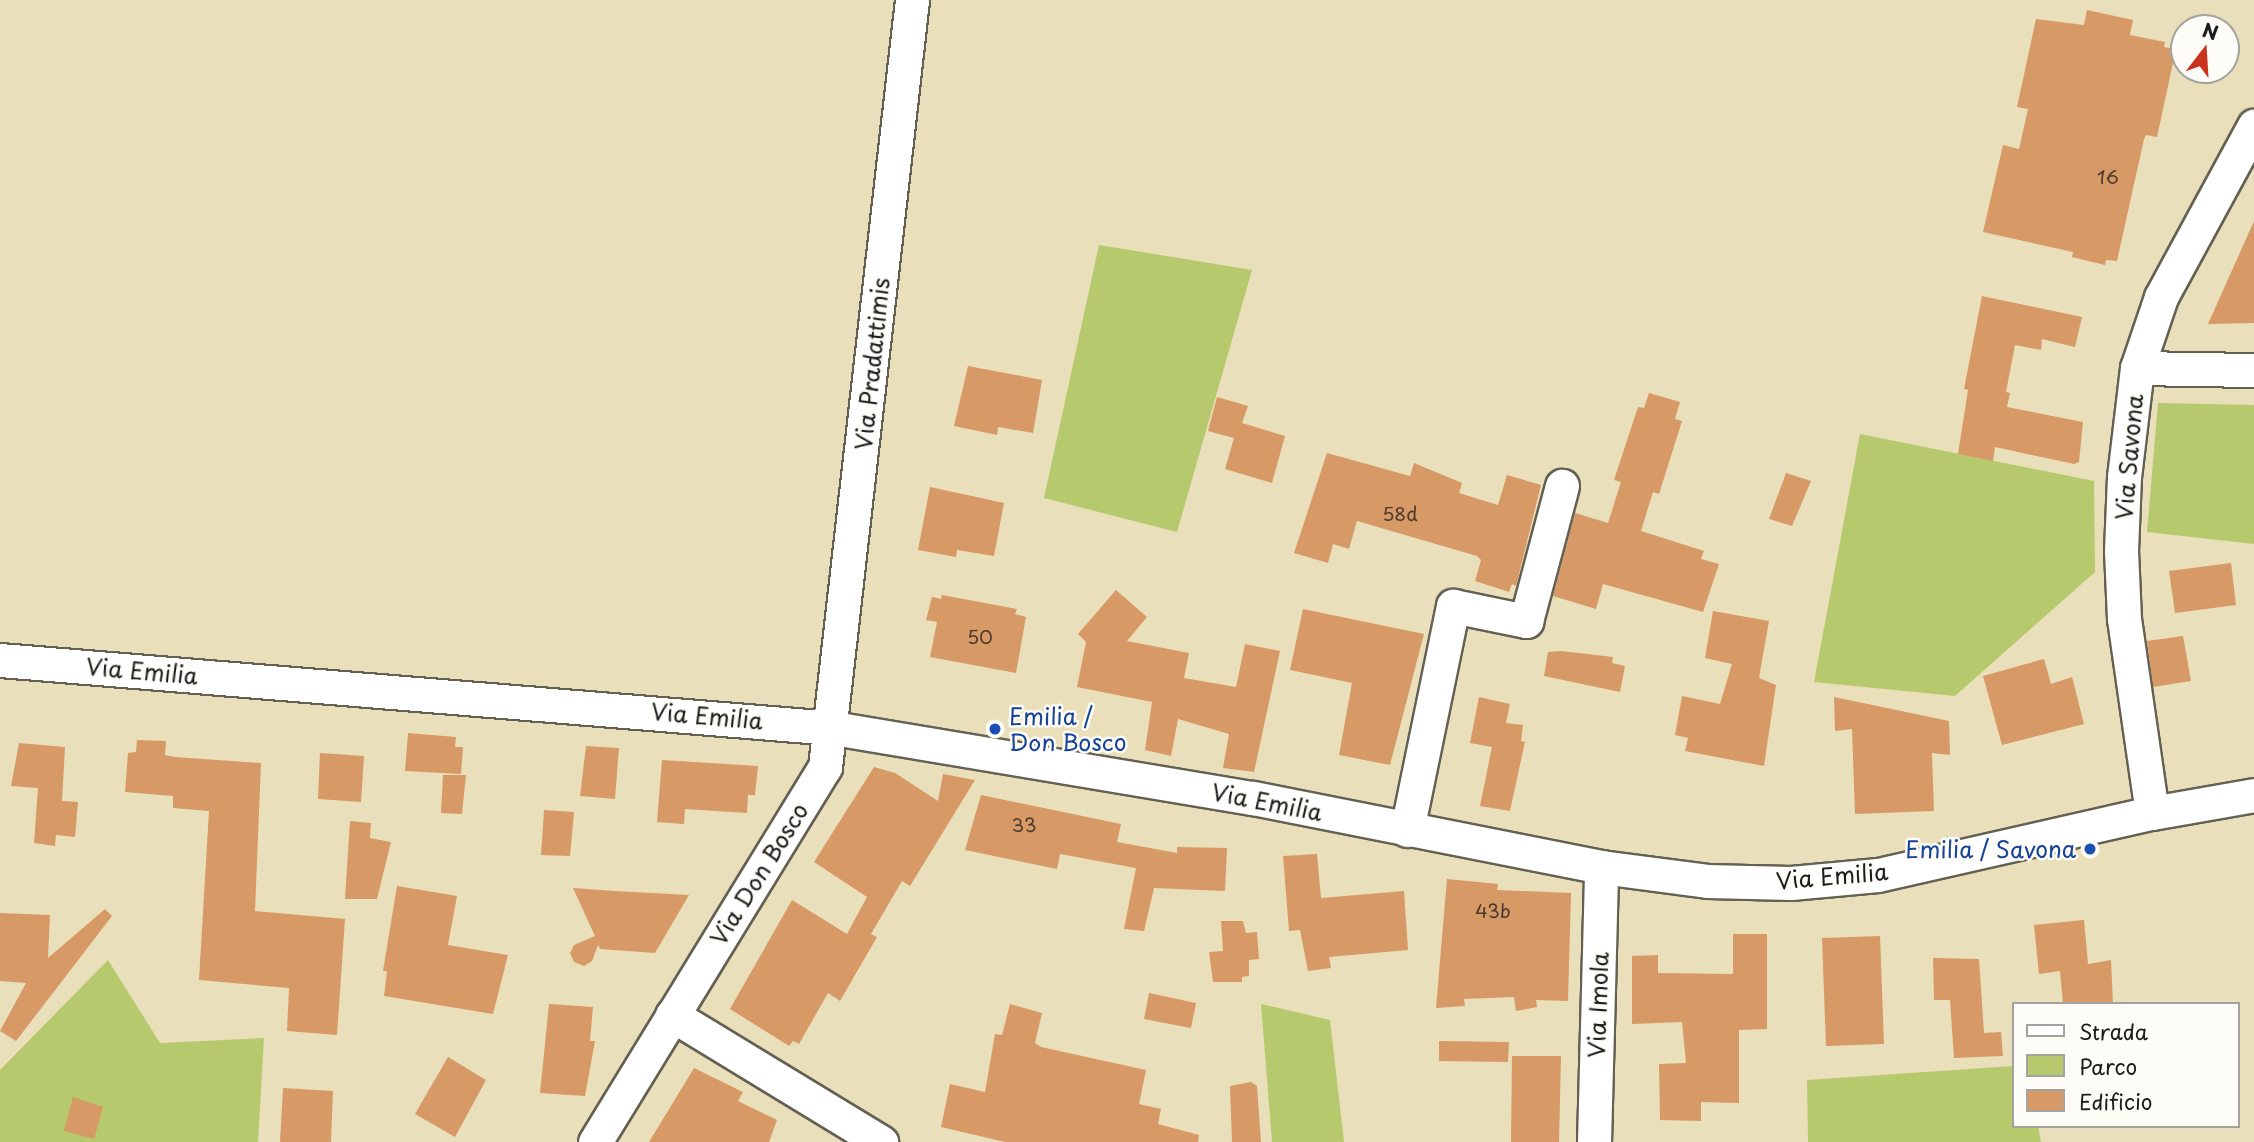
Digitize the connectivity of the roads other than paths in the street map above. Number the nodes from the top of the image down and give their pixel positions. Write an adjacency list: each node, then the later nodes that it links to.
1 (912, 0): 7 (street, Via Pradattimis)
2 (2254, 126): 3 (street, Via Savona)
3 (2137, 368): 4 (street); 9 (street, Via Savona)
4 (2254, 370)
5 (1562, 486): 10 (street)
6 (0, 660): 7 (street, Via Emilia)
7 (833, 728): 10 (street, Via Emilia); 12 (street, Via Don Bosco)
8 (2254, 795): 9 (street, Via Emilia)
9 (2152, 813): 11 (street, Via Emilia)
10 (1407, 830): 11 (street, Via Emilia)
11 (1601, 867): 15 (street, Via Imola)
12 (672, 1015): 13 (street, Via Don Bosco); 14 (street)
13 (595, 1142)
14 (881, 1142)
15 (1594, 1142)

